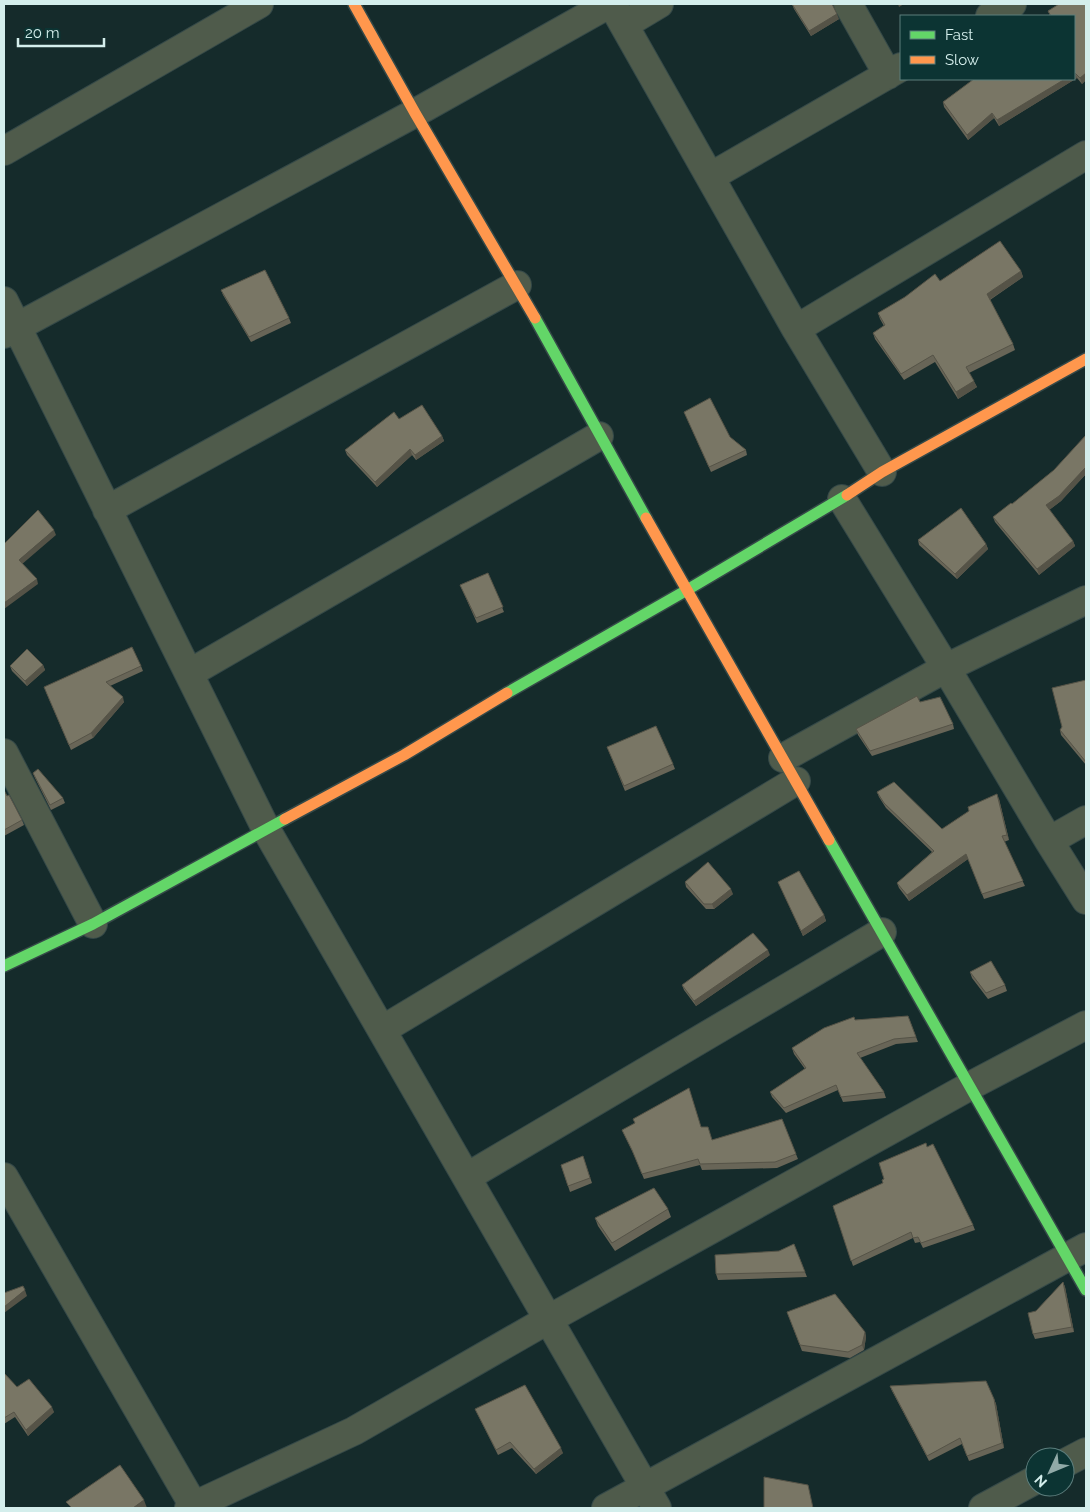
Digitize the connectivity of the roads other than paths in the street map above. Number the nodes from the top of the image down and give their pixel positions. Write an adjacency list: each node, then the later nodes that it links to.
1 (259, 4): 10 (street)
2 (354, 4): 9 (street)
3 (659, 4): 6 (street)
4 (848, 4): 8 (street)
5 (1012, 4): 7 (street)
6 (615, 11): 9 (street); 12 (street)
7 (992, 15)
8 (894, 71): 12 (street)
9 (416, 113): 13 (street); 16 (street)
10 (4, 151)
11 (1086, 155): 15 (street)
12 (710, 178): 15 (street)
13 (517, 285): 18 (street); 21 (street)
14 (4, 301): 16 (street)
15 (796, 329): 19 (street)
16 (10, 330): 21 (street)
17 (1086, 359): 19 (street)
18 (599, 436): 22 (street); 25 (street)
19 (882, 472): 20 (street)
20 (842, 499): 22 (street); 24 (street)
21 (107, 510): 25 (street)
22 (687, 590): 27 (street); 30 (street)
23 (1086, 600): 24 (street)
24 (946, 668): 27 (street); 31 (street)
25 (190, 673): 30 (street)
26 (4, 753): 33 (street)
27 (783, 758): 28 (street)
28 (796, 781): 34 (street); 37 (street)
29 (1086, 820): 31 (street)
30 (267, 831): 33 (street); 37 (street)
31 (1049, 841): 32 (street)
32 (1086, 900)
33 (93, 924): 35 (street)
34 (882, 932): 38 (street); 40 (street)
35 (4, 966)
36 (1086, 1025): 38 (street)
37 (382, 1030): 40 (street)
38 (970, 1086): 41 (street); 43 (street)
39 (4, 1177): 46 (street)
40 (467, 1177): 43 (street)
41 (1077, 1252): 42 (street); 45 (street)
42 (1086, 1290)
43 (549, 1319): 45 (street); 46 (street)
44 (1025, 1485): 48 (street)
45 (651, 1498): 47 (street)
46 (192, 1507)
47 (606, 1508)
48 (983, 1508)

